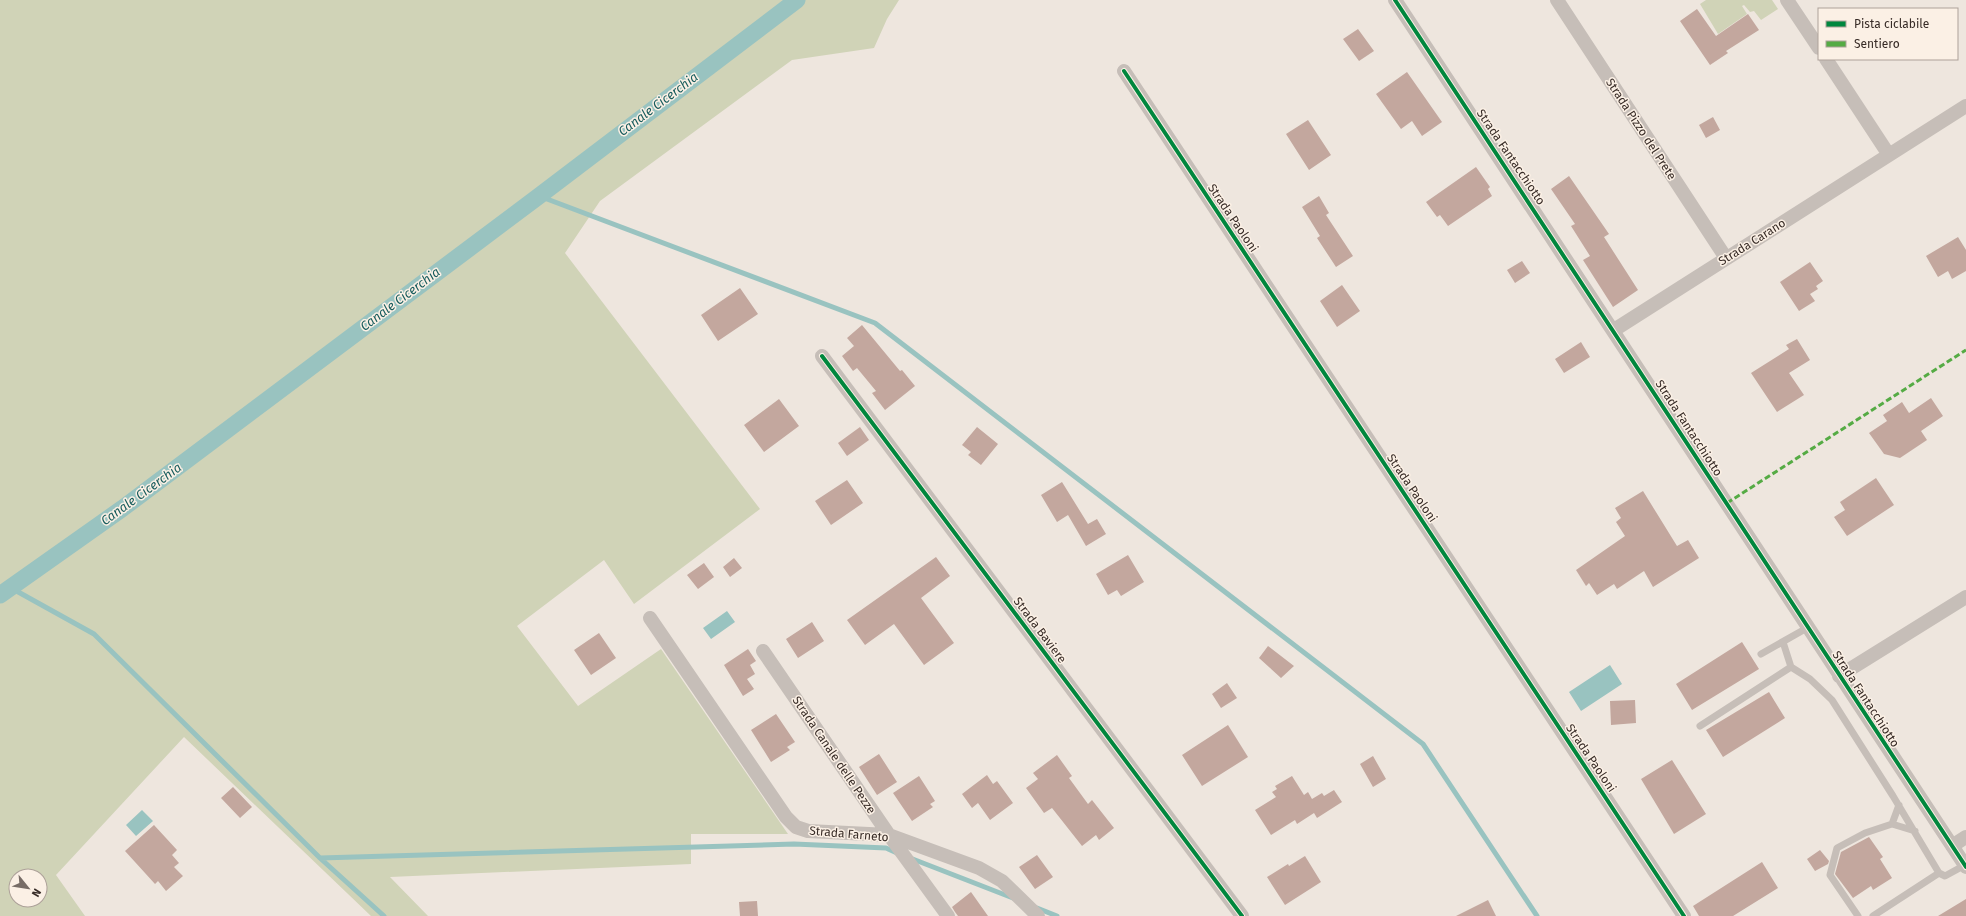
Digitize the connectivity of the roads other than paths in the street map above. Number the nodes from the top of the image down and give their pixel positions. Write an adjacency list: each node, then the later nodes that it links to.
1 (1395, 0): 10 (street, Strada Fantacchiotto)
2 (1557, 0): 9 (street, Strada Pizzo del Prete)
3 (1787, 0): 4 (street)
4 (1818, 46)
5 (1827, 60): 8 (street)
6 (1124, 71): 32 (street, Strada Paoloni)
7 (1966, 106): 8 (street, Strada Carano)
8 (1890, 155): 9 (street, Strada Carano)
9 (1726, 258): 10 (street, Strada Carano)
10 (1614, 330): 14 (street, Strada Fantacchiotto)
11 (822, 356): 31 (street, Strada Baviere)
12 (1966, 598): 19 (street)
13 (650, 618): 24 (street, Strada Farneto)
14 (1808, 628): 15 (lane); 19 (street, Strada Fantacchiotto)
15 (1783, 642): 17 (lane); 18 (lane)
16 (763, 651): 24 (street, Strada Canale delle Pezze)
17 (1761, 654)
18 (1791, 667): 20 (lane); 21 (lane)
19 (1839, 676): 26 (street, Strada Fantacchiotto)
20 (1700, 726)
21 (1899, 805): 22 (lane); 23 (lane)
22 (1892, 824): 23 (lane); 33 (lane)
23 (1914, 831): 28 (lane)
24 (889, 835): 29 (street, Strada Canale delle Pezze); 30 (street, Strada Farneto)
25 (1966, 837): 26 (street)
26 (1952, 846): 27 (street, Strada Fantacchiotto)
27 (1965, 866): 28 (lane)
28 (1939, 873): 34 (lane)
29 (948, 916)
30 (1038, 916)
31 (1242, 916)
32 (1684, 916)
33 (1858, 916)
34 (1873, 916)

